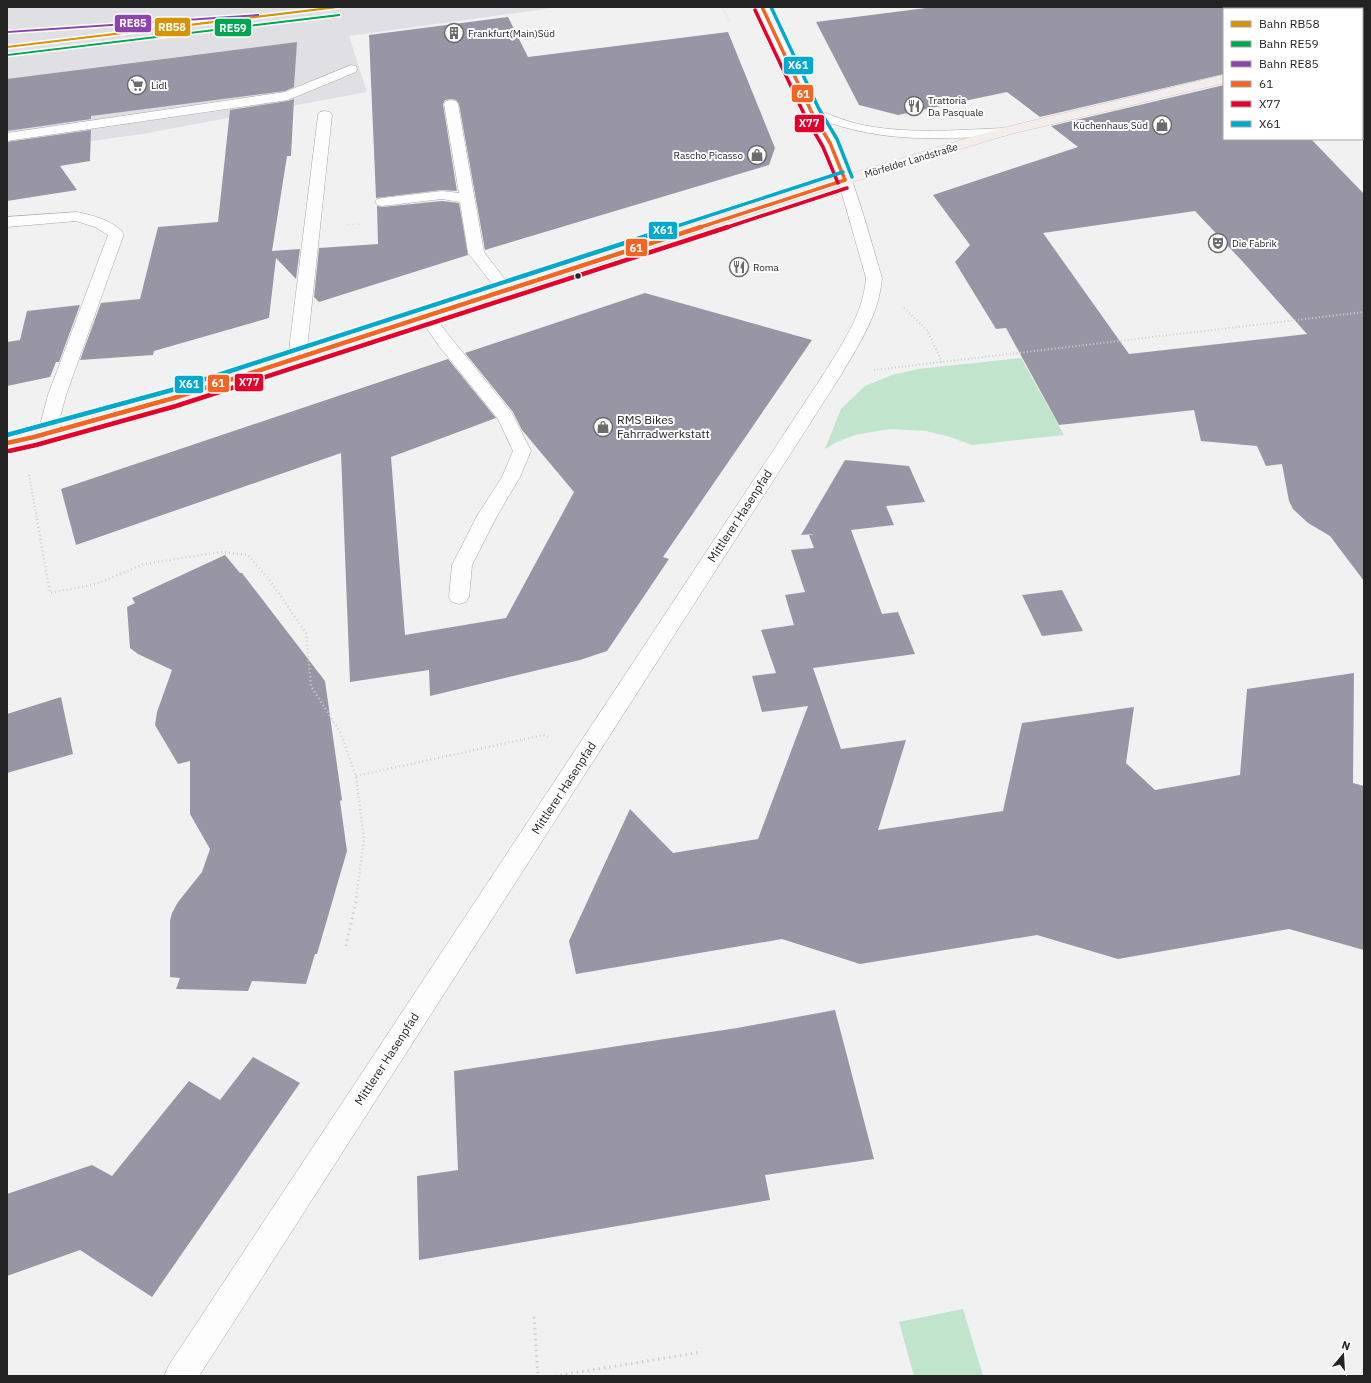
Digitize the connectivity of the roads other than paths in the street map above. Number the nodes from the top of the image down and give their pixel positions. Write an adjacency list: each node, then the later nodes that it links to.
1 (762, 7): 5 (street, Mittlerer Hasenpfad)
2 (351, 69): 8 (street)
3 (1223, 79): 7 (main road, Mörfelder Landstraße)
4 (451, 104): 10 (street)
5 (812, 112): 7 (street); 9 (street, Mittlerer Hasenpfad)
6 (325, 116): 15 (street)
7 (1003, 132): 9 (main road, Mörfelder Landstraße)
8 (7, 138)
9 (845, 180): 13 (main road, Mörfelder Landstraße); 19 (street, Mittlerer Hasenpfad)
10 (466, 198): 11 (street); 13 (street)
11 (382, 202)
12 (7, 222): 16 (street)
13 (506, 290): 14 (main road, Mörfelder Landstraße)
14 (426, 316): 15 (main road, Mörfelder Landstraße); 18 (street)
15 (297, 358): 16 (main road, Mörfelder Landstraße)
16 (50, 432): 17 (main road, Mörfelder Landstraße)
17 (7, 443)
18 (459, 597)
19 (180, 1376)

